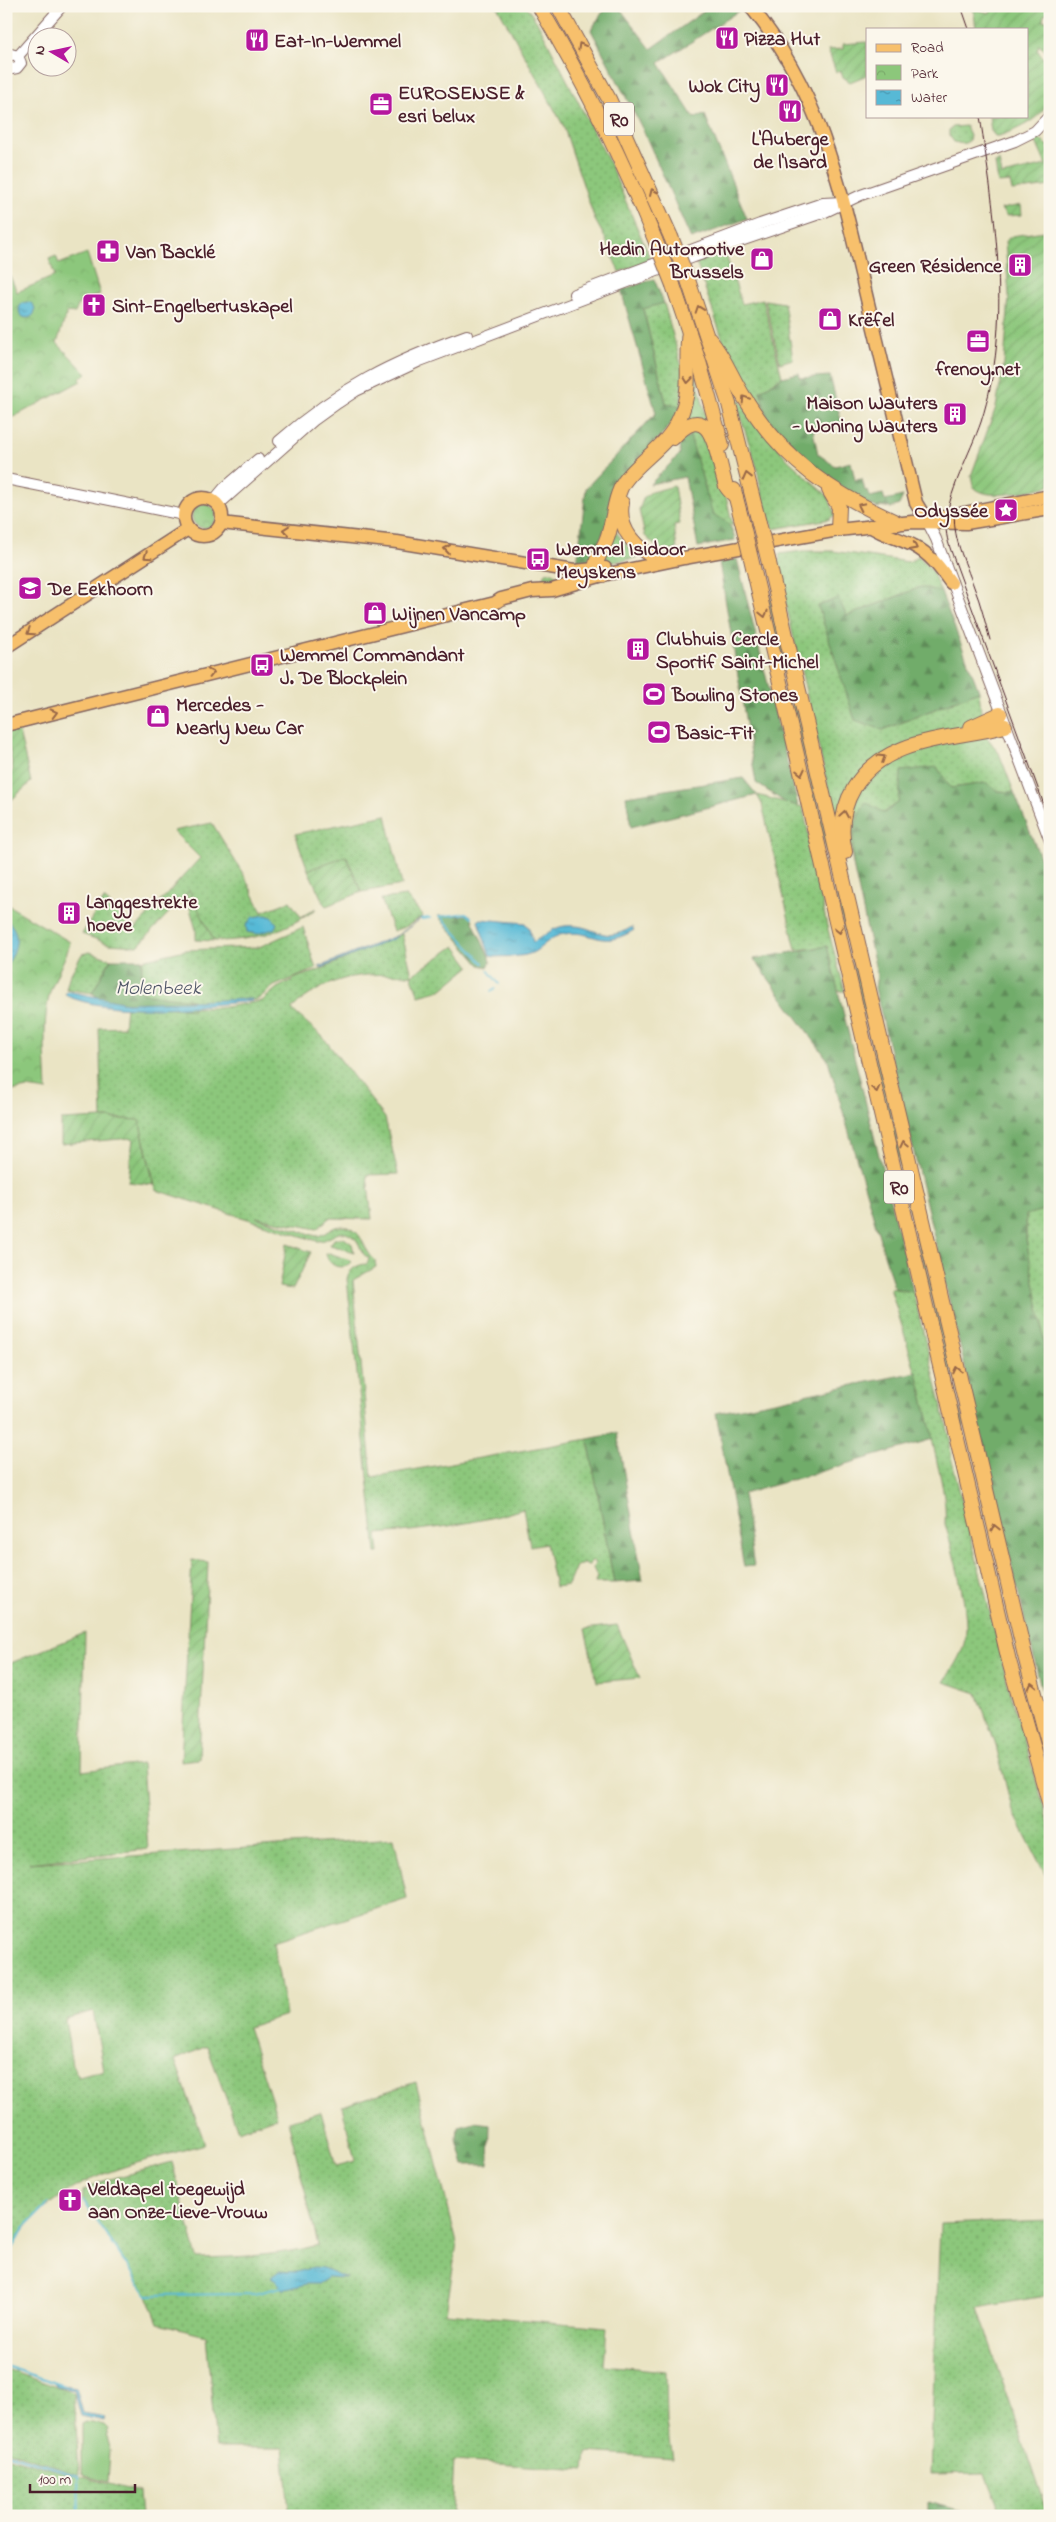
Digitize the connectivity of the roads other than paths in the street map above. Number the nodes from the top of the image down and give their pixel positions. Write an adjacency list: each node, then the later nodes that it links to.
1 (62, 6): 5 (street)
2 (538, 6): 8 (highway, R0, bridge)
3 (558, 6): 9 (highway, R0, one-way to 3, bridge)
4 (750, 6): 7 (main road)
5 (7, 65)
6 (1050, 115): 7 (street)
7 (844, 202): 14 (street); 17 (main road)
8 (689, 332): 13 (highway, R0); 27 (highway, one-way to 27)
9 (709, 339): 11 (highway, one-way to 9); 35 (highway, R0, one-way to 9, bridge)
10 (6, 479): 16 (street)
11 (826, 486): 19 (highway, one-way to 11); 22 (highway)
12 (1050, 496): 17 (main road)
13 (736, 497): 24 (highway); 37 (highway, R0, one-way to 37, bridge)
14 (215, 503): 16 (main road); 18 (main road)
15 (1050, 509): 17 (main road)
16 (184, 515): 21 (main road)
17 (927, 521): 19 (main road); 28 (street)
18 (221, 523): 21 (main road); 25 (main road, one-way to 18)
19 (898, 523): 20 (main road)
20 (870, 526): 22 (main road); 28 (main road, one-way to 28)
21 (188, 529): 31 (main road, one-way to 31)
22 (838, 530): 23 (main road)
23 (684, 558): 24 (main road); 27 (main road)
24 (660, 560): 27 (main road)
25 (544, 567): 26 (main road); 29 (main road)
26 (558, 569): 27 (main road); 30 (main road)
27 (594, 572): 30 (main road)
28 (951, 583): 32 (street)
29 (544, 589): 30 (main road); 33 (main road, one-way to 29)
30 (558, 589)
31 (6, 647)
32 (1003, 720): 34 (street); 35 (highway, one-way to 32)
33 (6, 725)
34 (1050, 841)
35 (841, 870): 36 (highway, R0, one-way to 35)
36 (1050, 1750)
37 (1050, 1806)

